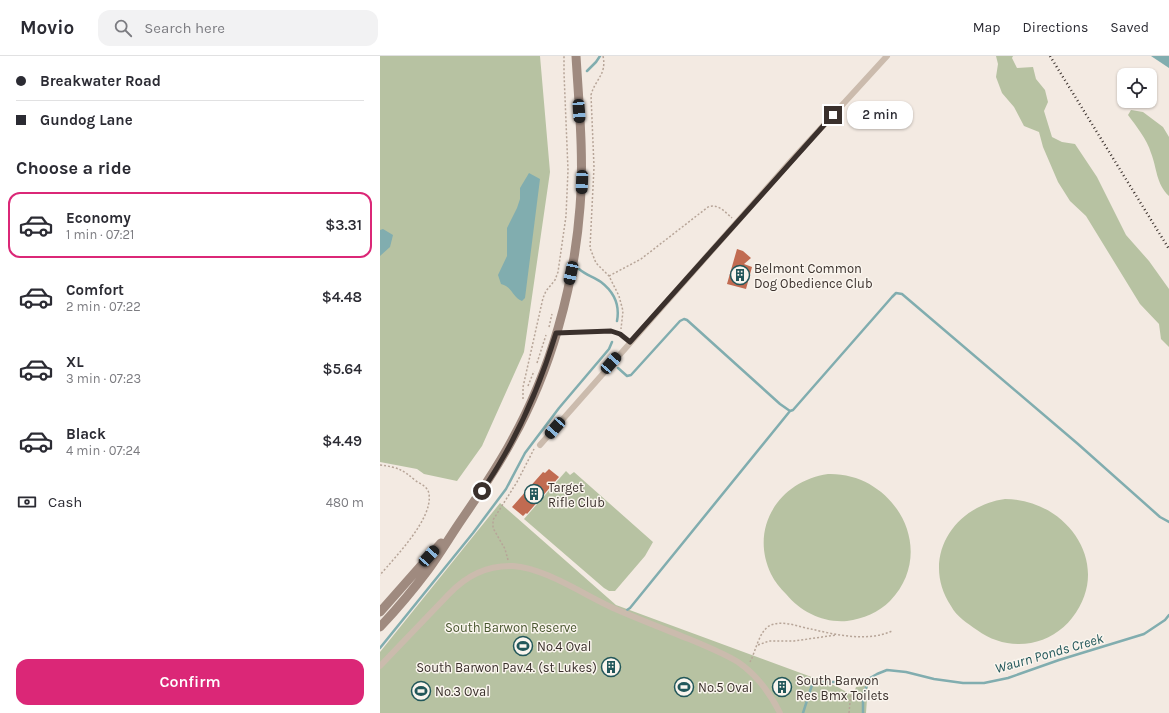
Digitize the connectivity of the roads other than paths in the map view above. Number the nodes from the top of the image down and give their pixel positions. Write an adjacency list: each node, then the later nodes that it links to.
1 (576, 56): 3 (main road)
2 (886, 56): 4 (street)
3 (556, 333): 4 (lane); 6 (main road)
4 (630, 342): 5 (street)
5 (540, 445)
6 (457, 526): 7 (main road); 8 (main road)
7 (380, 612)
8 (380, 627)
9 (380, 666): 10 (street)
10 (780, 713)

